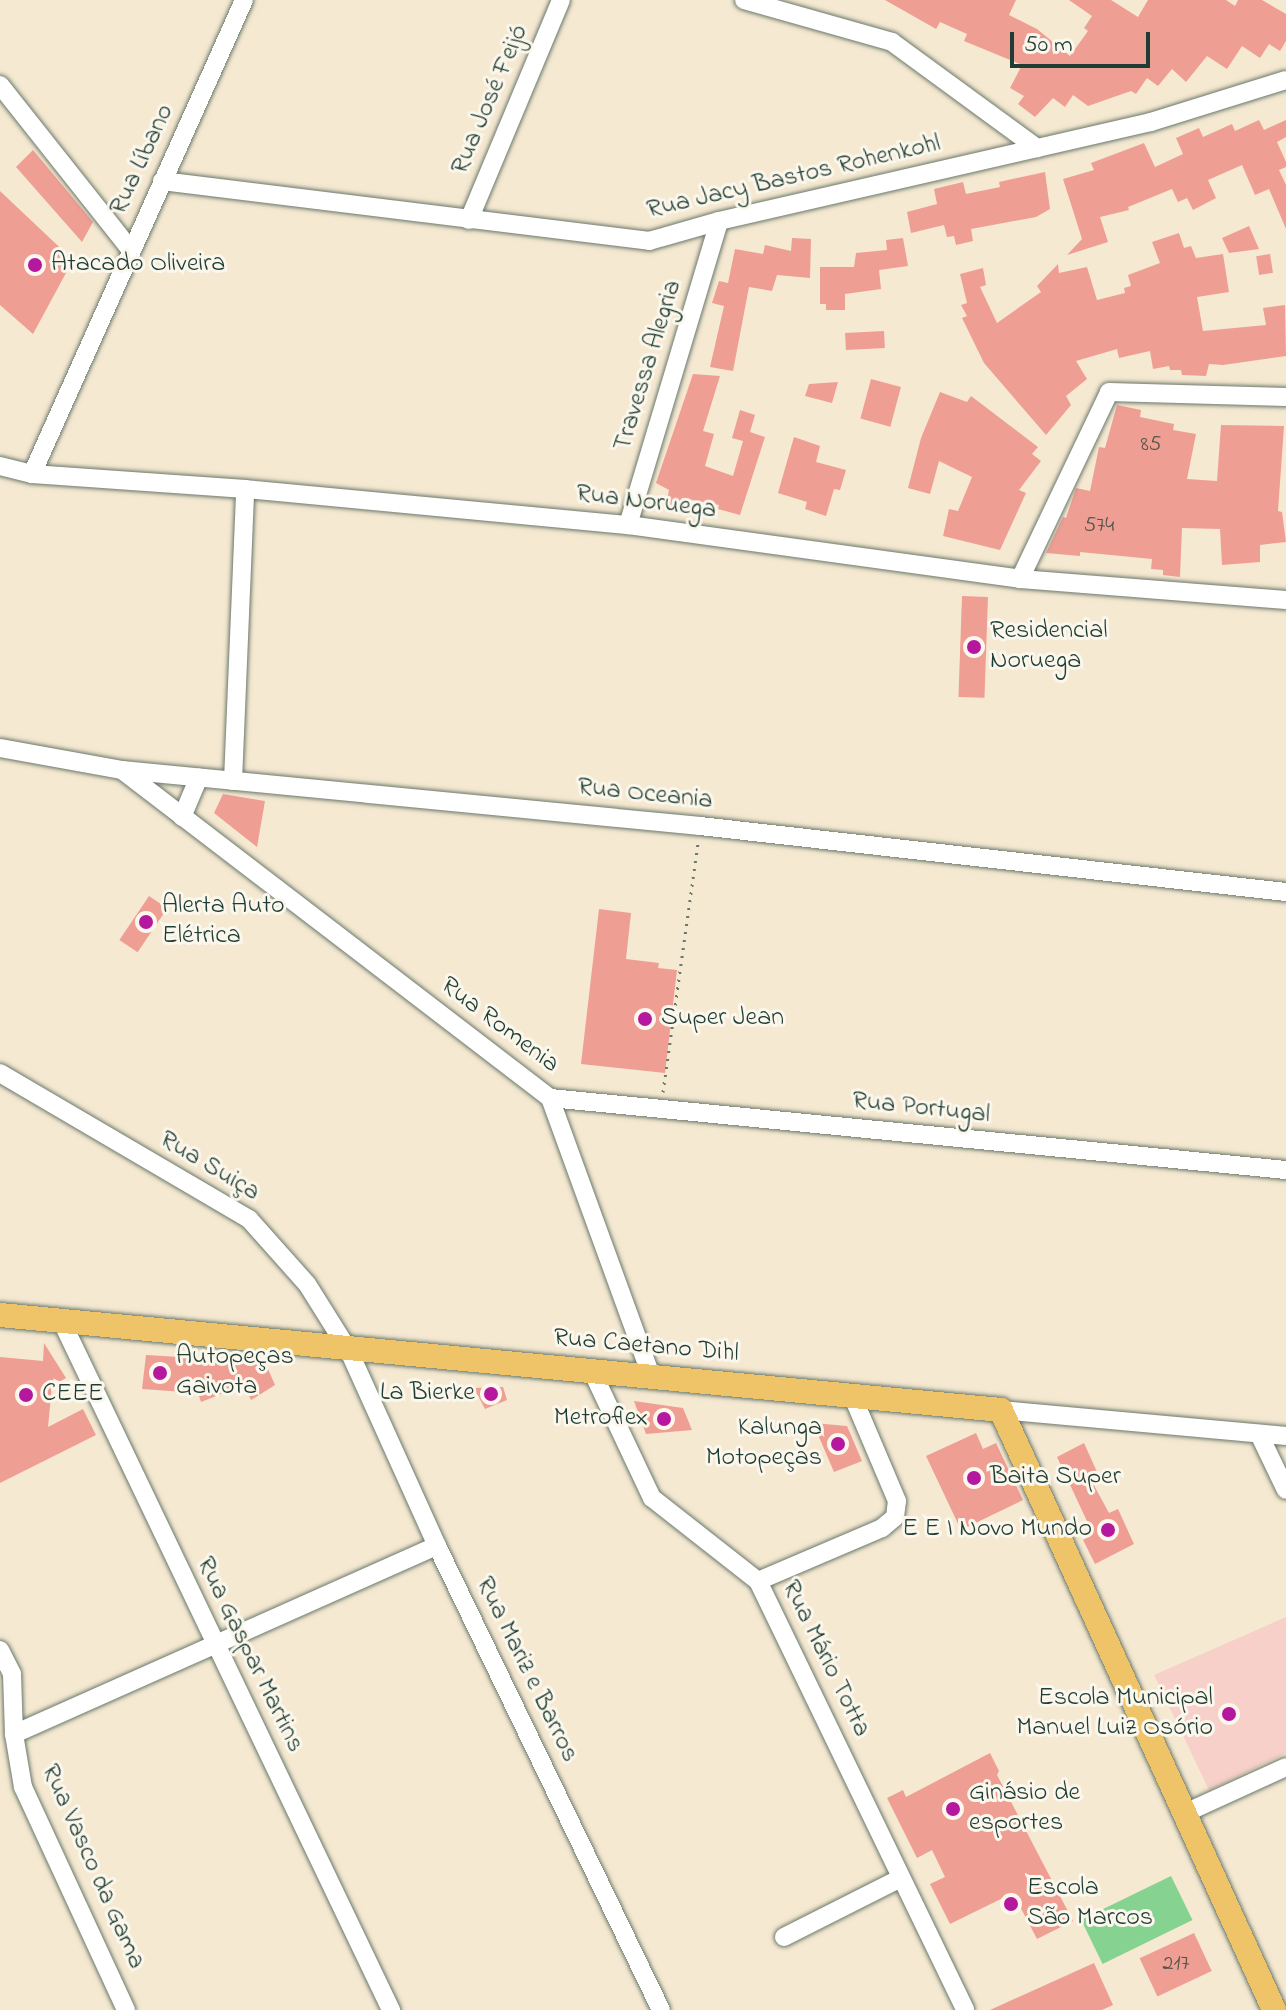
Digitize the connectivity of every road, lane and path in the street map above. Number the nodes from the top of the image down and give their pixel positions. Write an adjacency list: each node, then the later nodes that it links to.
1 (244, 0): 7 (street, Rua Líbano)
2 (561, 0): 8 (street, Rua José Feijó)
3 (744, 0): 6 (street)
4 (1286, 80): 6 (street, Rua Jacy Bastos Rohenkohl)
5 (0, 85): 10 (street)
6 (1037, 148): 9 (street, Rua Jacy Bastos Rohenkohl)
7 (162, 181): 8 (street, Rua Jacy Bastos Rohenkohl); 10 (street, Rua Líbano)
8 (469, 220): 9 (street, Rua Jacy Bastos Rohenkohl)
9 (719, 221): 15 (street, Travessa Alegria)
10 (130, 249): 13 (street, Rua Líbano)
11 (1286, 397): 16 (street)
12 (0, 466): 13 (street, Rua Noruega)
13 (32, 474): 14 (street, Rua Noruega)
14 (245, 489): 15 (street, Rua Noruega); 21 (street)
15 (628, 525): 16 (street, Rua Noruega)
16 (1020, 579): 17 (street, Rua Noruega)
17 (1286, 600)
18 (0, 748): 19 (street, Rua Oceania)
19 (122, 770): 20 (street, Rua Oceania); 22 (street, Rua Romenia)
20 (199, 777): 21 (street, Rua Oceania); 22 (street)
21 (233, 781): 23 (street, Rua Oceania)
22 (182, 817): 26 (street, Rua Romenia)
23 (700, 826): 24 (street, Rua Oceania); 27 (path)
24 (1286, 892)
25 (0, 1073): 31 (street, Rua Suiça)
26 (550, 1098): 27 (street, Rua Portugal); 33 (street, Rua Romenia)
27 (661, 1109): 28 (street, Rua Portugal)
28 (1286, 1170)
29 (0, 1315): 30 (main road, Rua Caetano Dihl)
30 (62, 1322): 31 (main road, Rua Caetano Dihl); 41 (street, Rua Gaspar Martins)
31 (349, 1351): 32 (main road, Rua Caetano Dihl); 39 (street, Rua Mariz e Barros)
32 (591, 1369): 33 (main road, Rua Caetano Dihl); 40 (street, Rua Mário Totta)
33 (651, 1375): 34 (main road, Rua Caetano Dihl)
34 (852, 1395): 35 (main road, Rua Caetano Dihl); 40 (street)
35 (1001, 1410): 36 (street, Rua Caetano Dihl); 45 (main road)
36 (1259, 1434): 37 (street, Rua Caetano Dihl); 38 (street)
37 (1286, 1436)
38 (1286, 1490)
39 (437, 1546): 41 (street); 50 (street, Rua Mariz e Barros)
40 (758, 1581): 46 (street, Rua Mário Totta)
41 (215, 1647): 43 (street); 49 (street, Rua Gaspar Martins)
42 (0, 1650): 43 (street, Rua Vasco da Gama)
43 (14, 1734): 48 (street, Rua Vasco da Gama)
44 (1286, 1767): 45 (street)
45 (1183, 1814): 52 (main road)
46 (901, 1878): 47 (street); 51 (street, Rua Mário Totta)
47 (784, 1937)
48 (126, 2010)
49 (391, 2010)
50 (661, 2010)
51 (965, 2010)
52 (1274, 2010)

